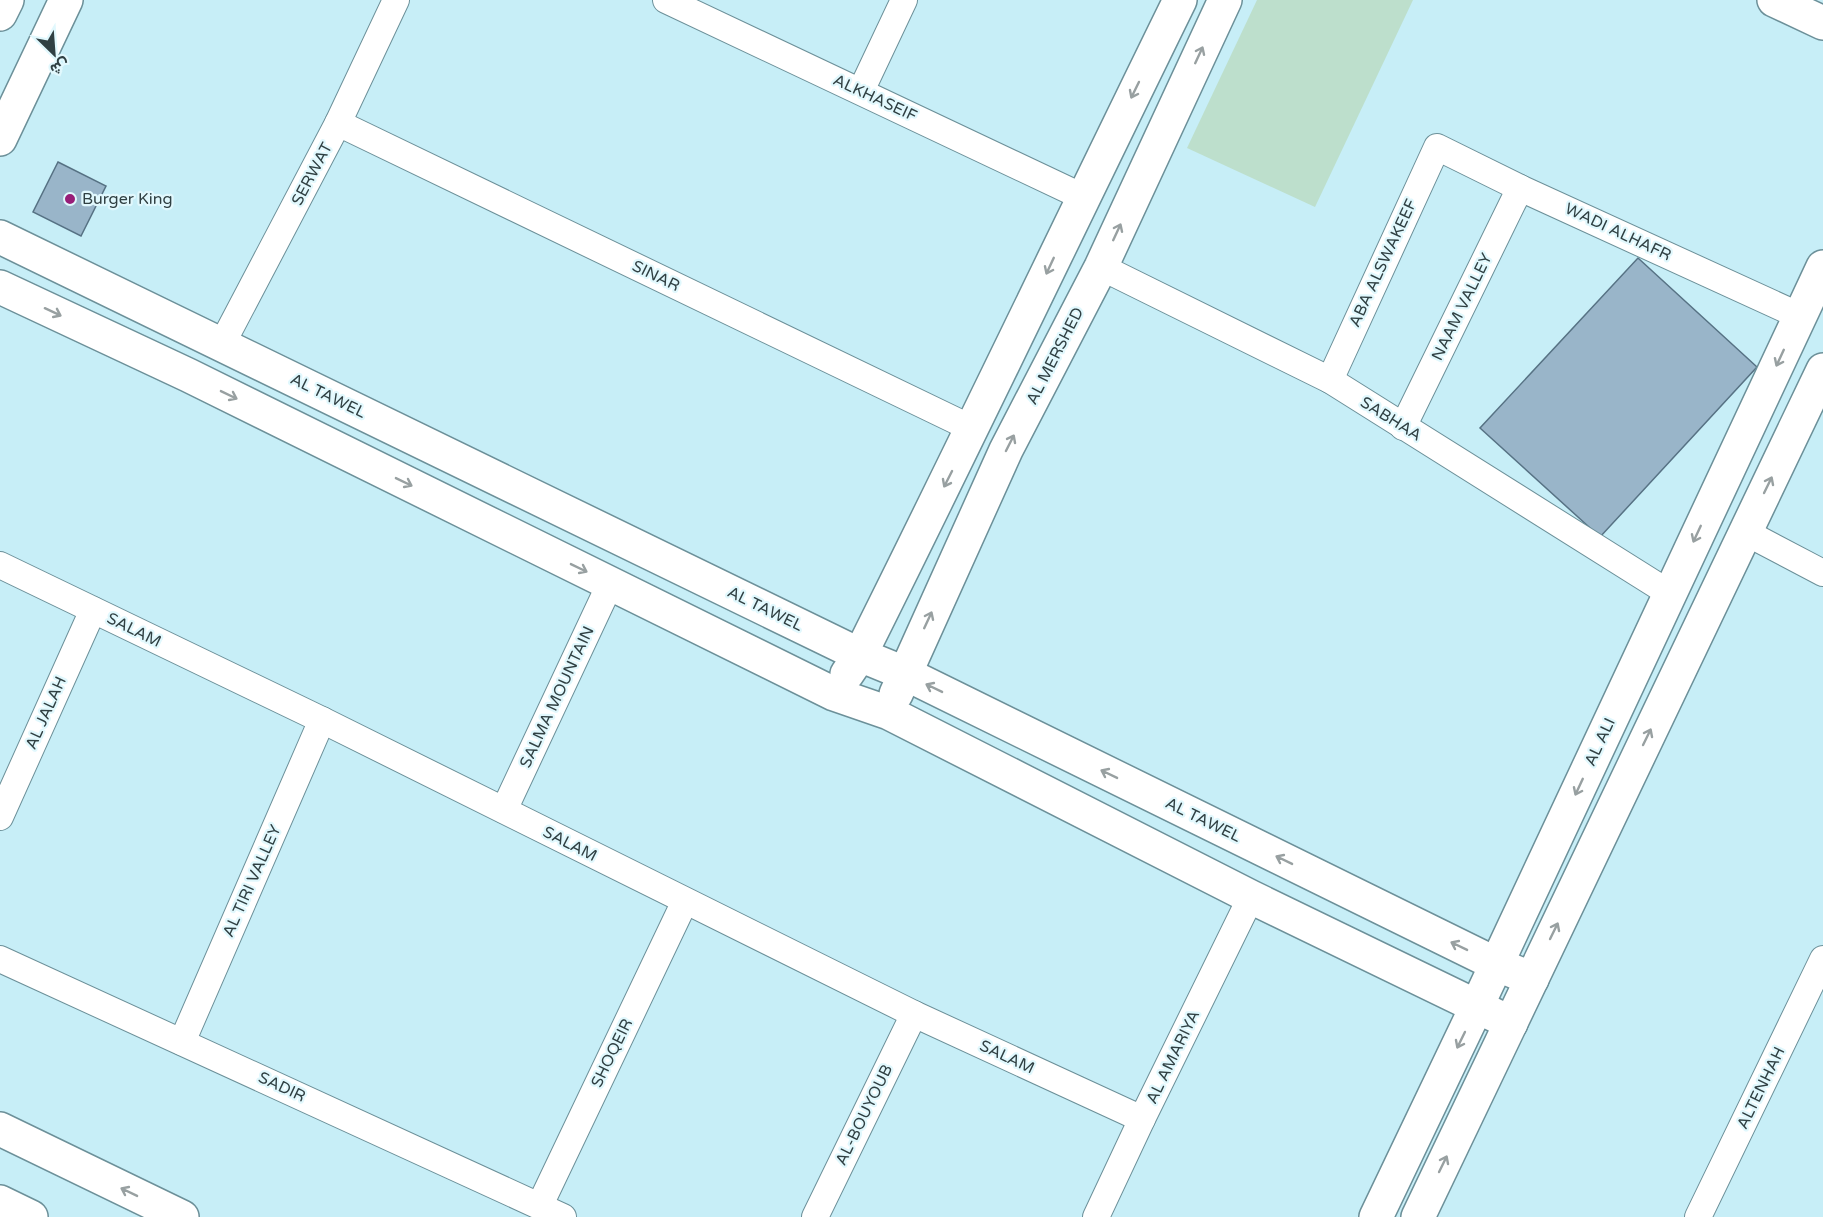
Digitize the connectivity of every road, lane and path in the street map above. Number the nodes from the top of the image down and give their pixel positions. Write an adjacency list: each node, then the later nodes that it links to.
1 (7, 0): 9 (street)
2 (66, 0): 13 (street)
3 (396, 0): 12 (street, SERWAT)
4 (666, 0): 11 (street, ALKHASEIF)
5 (904, 0): 11 (street)
6 (1180, 0): 16 (street, one-way to 16)
7 (1225, 0): 18 (street, AL MERSHED, one-way to 7)
8 (1774, 0): 10 (street)
9 (0, 14)
10 (1823, 23)
11 (861, 91): 16 (street, ALKHASEIF)
12 (338, 123): 22 (street, SERWAT); 26 (street, SINAR)
13 (0, 139)
14 (1437, 147): 15 (street, WADI ALHAFR); 24 (street, ABA ALSWAKEEF)
15 (1521, 188): 21 (street, WADI ALHAFR); 25 (street, NAAM VALLEY)
16 (1083, 197): 26 (street, one-way to 26)
17 (0, 237): 22 (street, AL TAWEL)
18 (1101, 267): 24 (street, SABHAA); 34 (street, AL MERSHED, one-way to 18)
19 (1823, 267): 21 (street, AL ALI)
20 (0, 286): 30 (street, one-way to 30)
21 (1800, 316): 31 (street, AL ALI, one-way to 31)
22 (222, 344): 33 (street, AL TAWEL)
23 (1823, 370): 27 (street, one-way to 23)
24 (1330, 380): 25 (street, SABHAA)
25 (1403, 427): 31 (street, SABHAA)
26 (973, 429): 33 (street, one-way to 33)
27 (1745, 532): 29 (street); 45 (street, one-way to 27)
28 (0, 565): 32 (street, SALAM)
29 (1823, 573)
30 (610, 584): 35 (street); 38 (street, SALMA MOUNTAIN)
31 (1669, 593): 44 (street, AL ALI, one-way to 44)
32 (93, 610): 37 (street, SALAM); 39 (street, AL JALAH)
33 (860, 655): 34 (street, AL TAWEL); 35 (street)
34 (904, 673): 36 (street, AL MERSHED); 44 (street, AL TAWEL, one-way to 34)
35 (834, 694): 36 (street)
36 (889, 713): 40 (street)
37 (322, 720): 38 (street, SALAM); 49 (street, AL TIRI VALLEY)
38 (504, 810): 41 (street, SALAM)
39 (0, 816)
40 (1251, 897): 46 (street); 50 (street, AL AMARIYA)
41 (685, 901): 47 (street, SALAM); 53 (street, SHOQEIR)
42 (0, 959): 49 (street, SADIR)
43 (1823, 959): 61 (street, ALTENHAH)
44 (1496, 964): 45 (street, AL TAWEL); 46 (street, AL ALI)
45 (1532, 979): 48 (street)
46 (1476, 1008): 48 (street); 59 (street, AL ALI, one-way to 59)
47 (914, 1014): 50 (street, SALAM); 57 (street, AL-BOUYOUB)
48 (1511, 1023): 60 (street, one-way to 48)
49 (182, 1042): 53 (street, SADIR)
50 (1142, 1119): 58 (street, AL AMARIYA)
51 (0, 1129): 55 (street, one-way to 51)
52 (0, 1202): 54 (street)
53 (540, 1205): 56 (street, SADIR)
54 (32, 1217)
55 (182, 1217)
56 (563, 1217)
57 (815, 1217)
58 (1096, 1217)
59 (1376, 1217)
60 (1418, 1217)
61 (1698, 1217)

